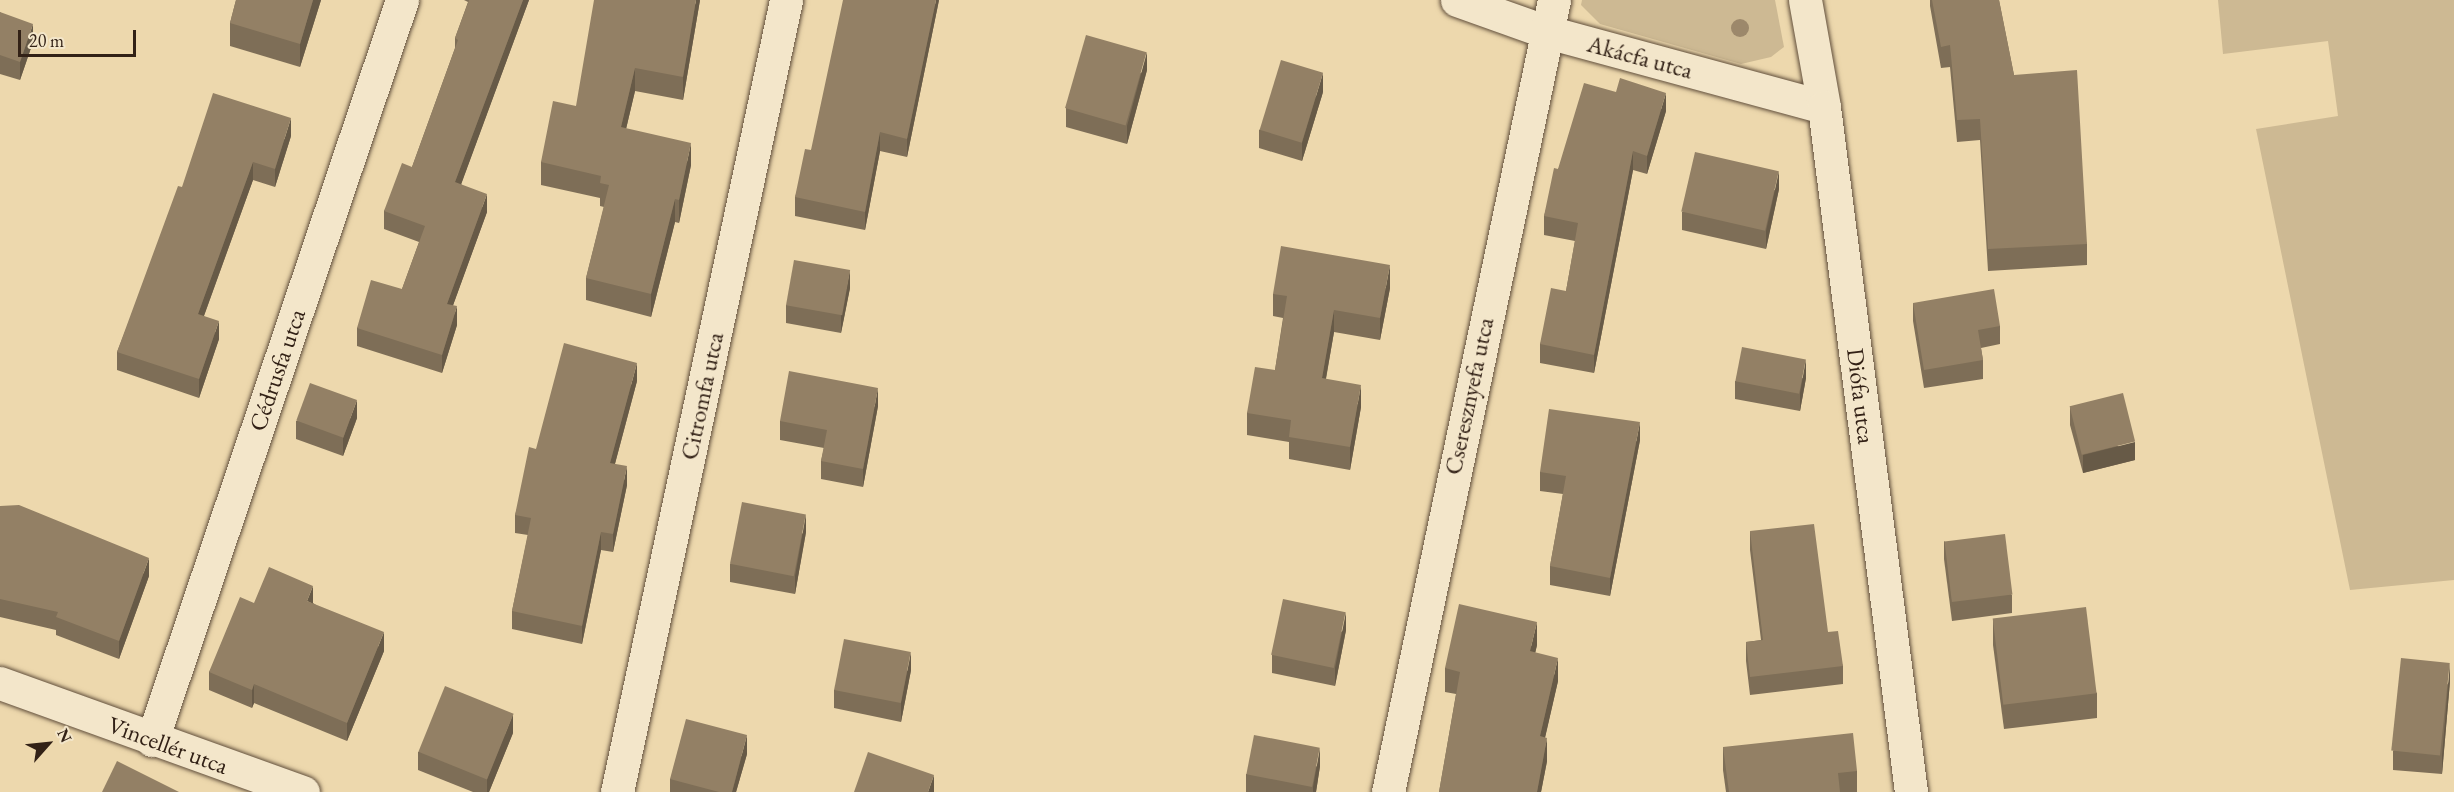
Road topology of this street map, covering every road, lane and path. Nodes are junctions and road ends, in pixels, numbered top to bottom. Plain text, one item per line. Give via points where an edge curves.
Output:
1 (402, 0) edge
2 (786, 0) edge
3 (1457, 0) edge
4 (1554, 0) edge
5 (1805, 0) edge
6 (1544, 31) junction
7 (1824, 107) junction
8 (0, 683) edge
9 (152, 740) junction
10 (303, 792) edge
11 (617, 792) edge
12 (1388, 792) edge
13 (1911, 792) edge

1 - 9 street, Cédrusfa utca
2 - 11 street, Citromfa utca
3 - 6 street, Akácfa utca
4 - 6 street, Cseresznyefa utca
5 - 7 street, Diófa utca
6 - 7 street, Akácfa utca
6 - 12 street, Cseresznyefa utca
7 - 13 street, Diófa utca
8 - 9 street, Vincellér utca
9 - 10 street, Vincellér utca

